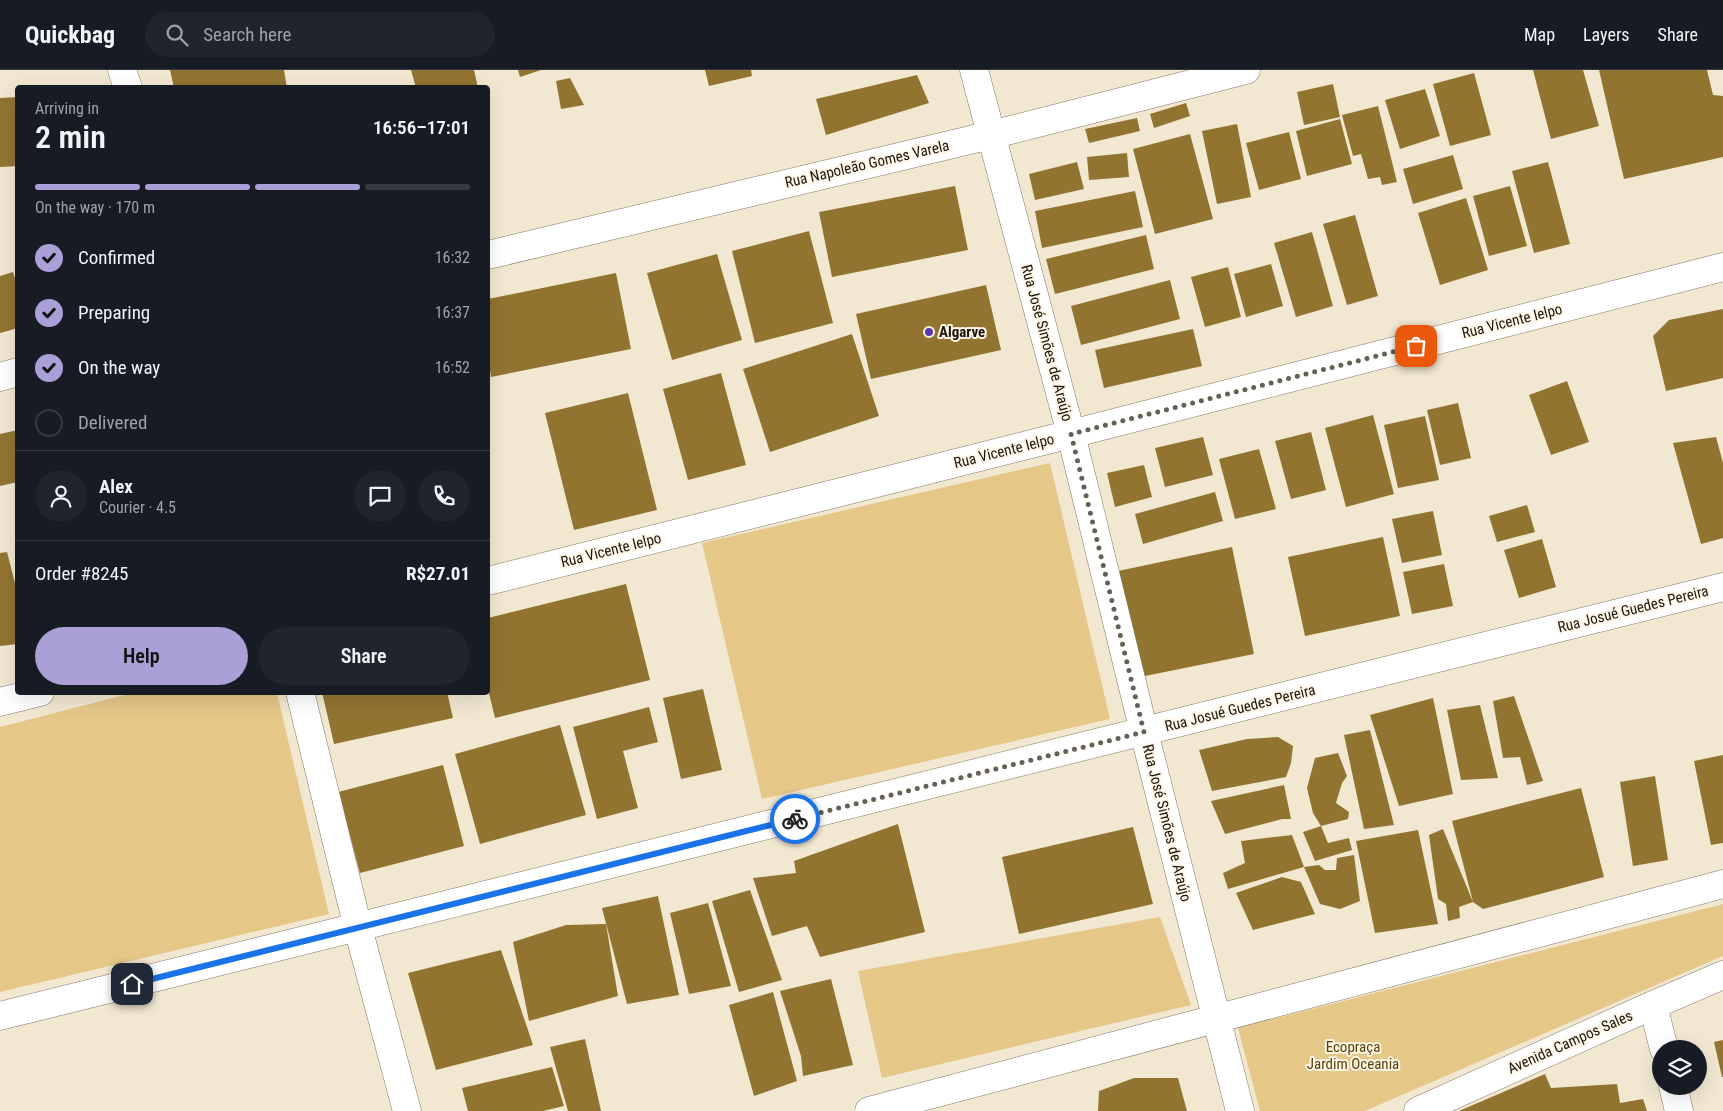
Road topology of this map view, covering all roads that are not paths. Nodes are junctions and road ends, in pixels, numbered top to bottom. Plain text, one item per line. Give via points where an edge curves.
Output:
1 (122, 70) edge
2 (974, 70) edge
3 (1246, 70) edge
4 (127, 85) edge
5 (990, 135) junction
6 (490, 255) edge
7 (1723, 267) edge
8 (15, 373) edge
9 (0, 377) edge
10 (1071, 434) junction
11 (490, 580) edge
12 (1723, 587) edge
13 (28, 695) edge
14 (301, 695) edge
15 (0, 702) edge
16 (1144, 732) junction
17 (1723, 884) edge
18 (358, 928) junction
19 (1723, 975) edge
20 (1653, 1005) junction
21 (0, 1016) edge
22 (1216, 1018) junction
23 (1662, 1040) edge
24 (1675, 1095) edge
25 (407, 1111) edge
26 (869, 1111) edge
27 (1240, 1111) edge
28 (1418, 1111) edge
29 (1679, 1111) edge

1 - 4 street
2 - 5 street, Rua José Simões de Araújo
3 - 5 street, Rua Napoleão Gomes Varela
5 - 6 street, Rua Napoleão Gomes Varela
5 - 10 street, Rua José Simões de Araújo
7 - 10 street, Rua Vicente Ielpo
8 - 9 street
10 - 11 street, Rua Vicente Ielpo
10 - 16 street, Rua José Simões de Araújo
12 - 16 street, Rua Josué Guedes Pereira
13 - 15 street
14 - 18 street
16 - 18 street, Rua Josué Guedes Pereira
16 - 22 street, Rua José Simões de Araújo
17 - 22 street
18 - 21 street, Rua Josué Guedes Pereira
18 - 25 street
19 - 20 street, Avenida Campos Sales
20 - 23 street
20 - 28 street, Avenida Campos Sales
22 - 26 street
22 - 27 street, Rua José Simões de Araújo
24 - 29 street

